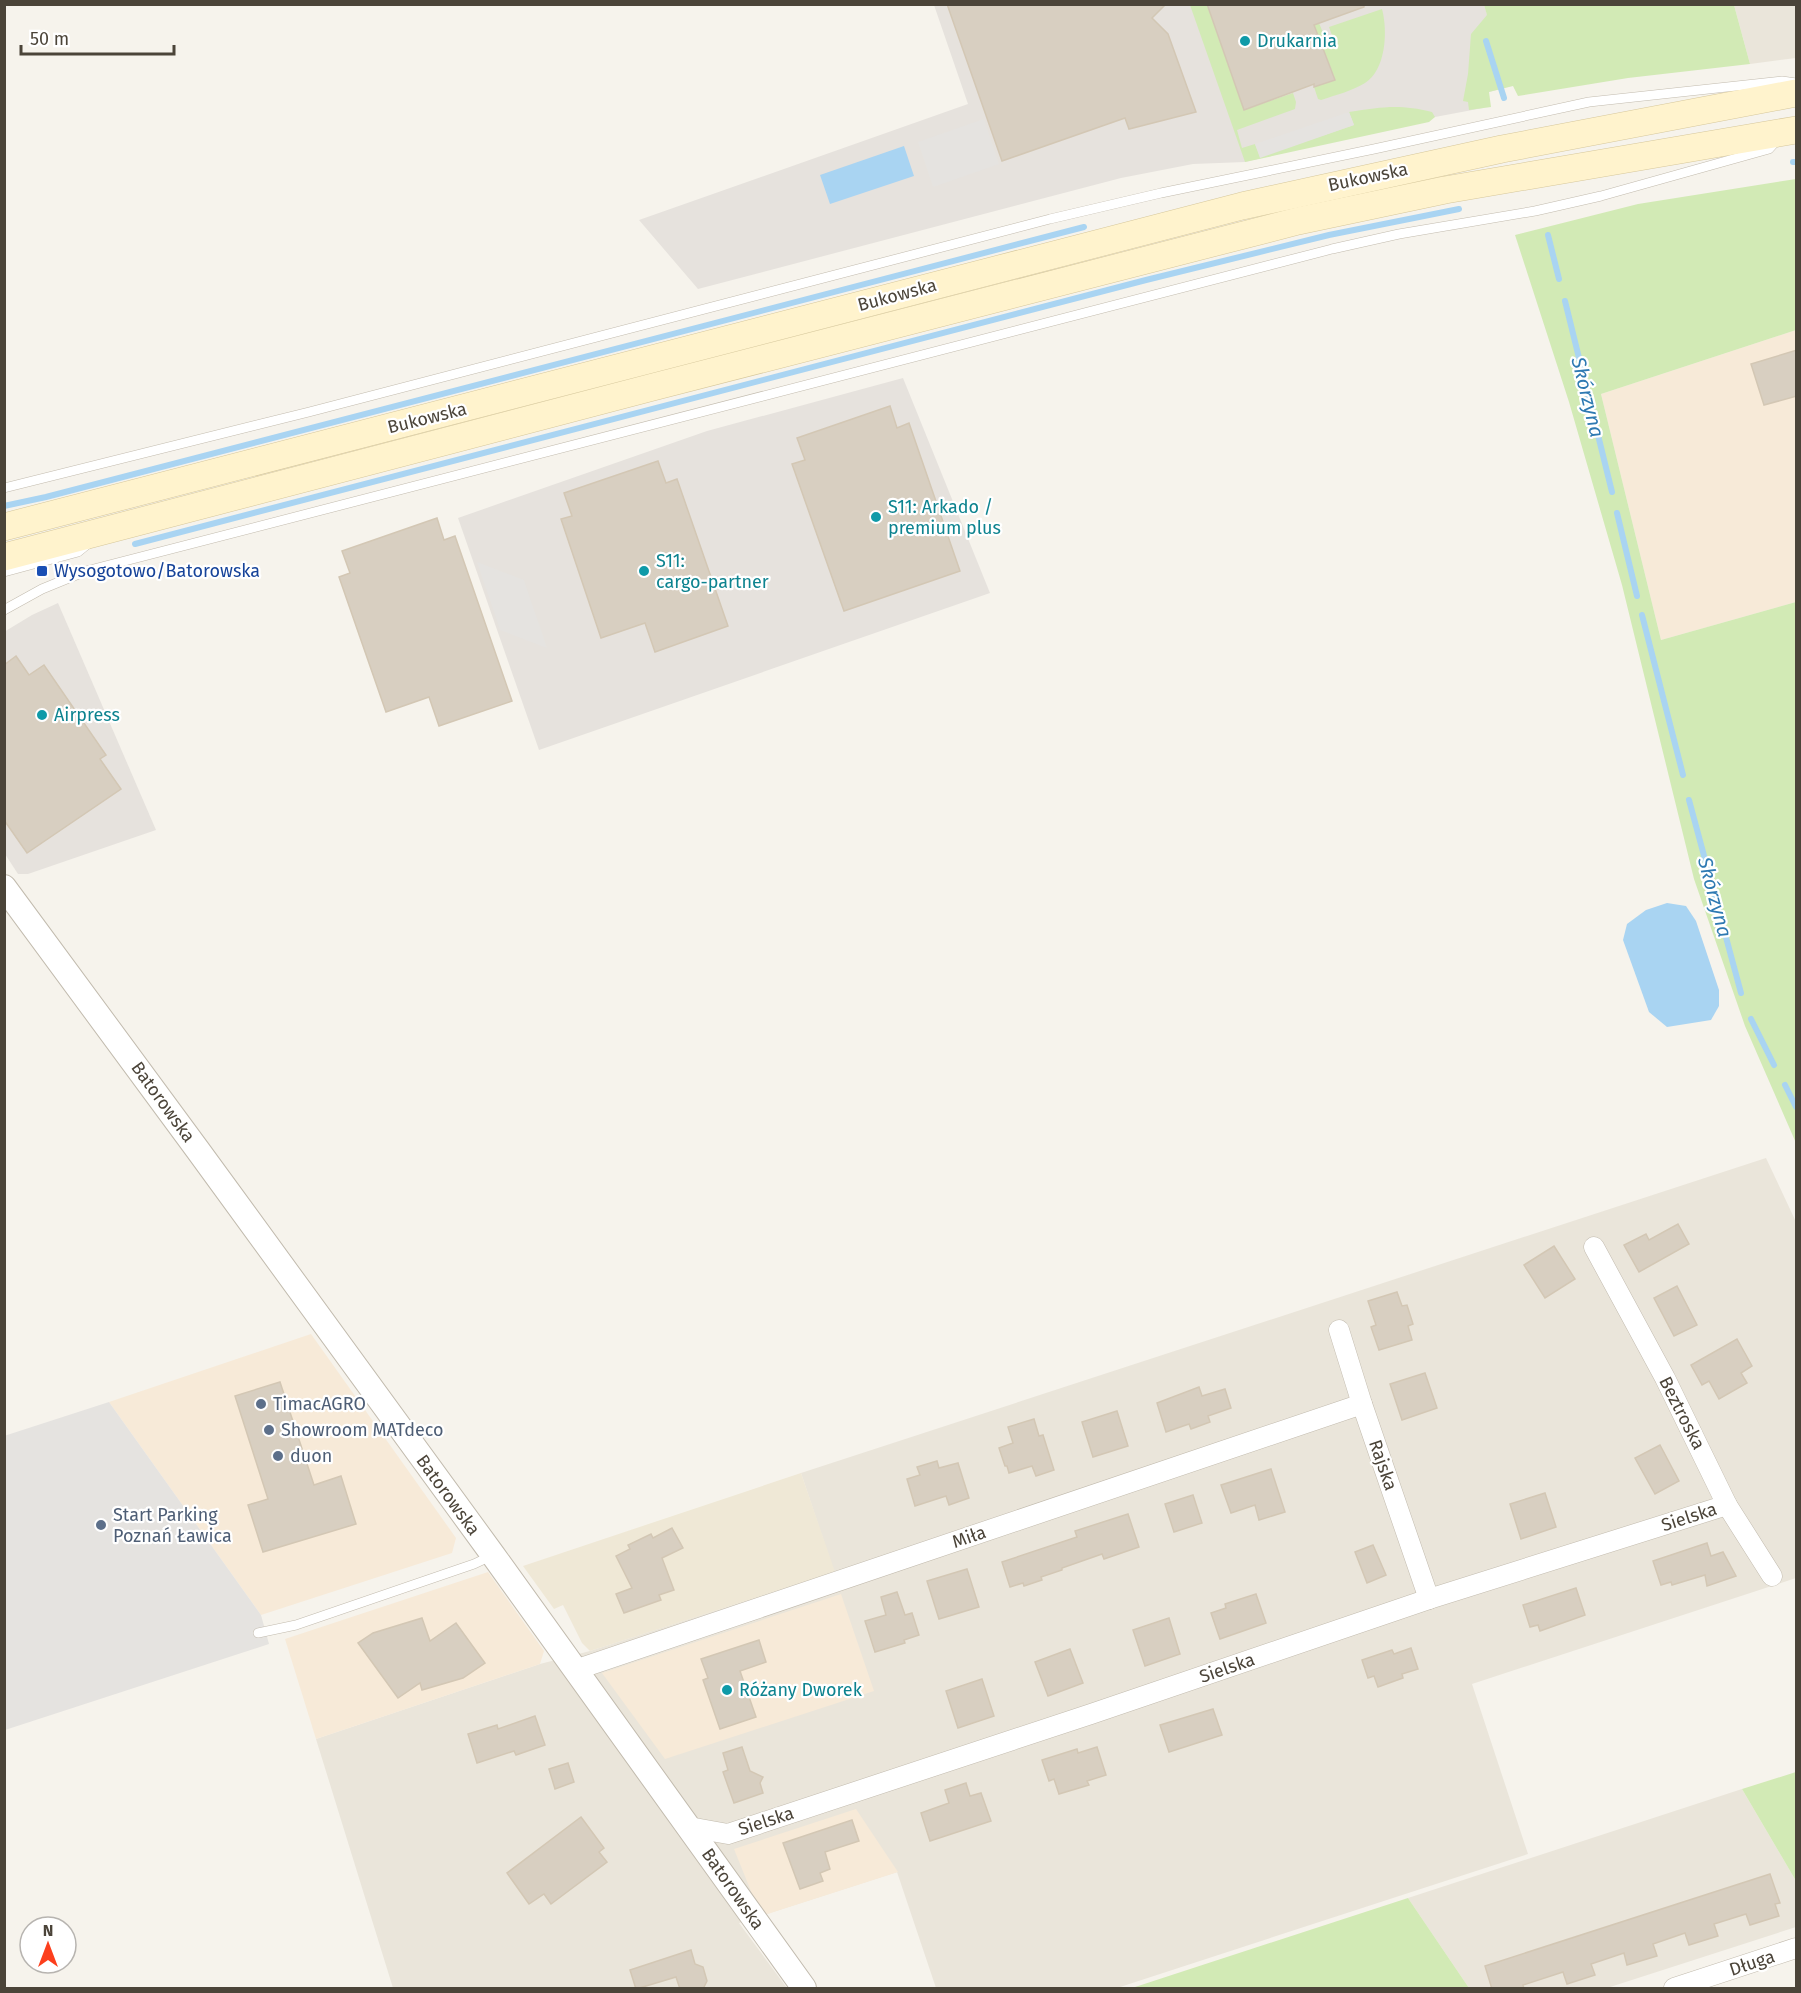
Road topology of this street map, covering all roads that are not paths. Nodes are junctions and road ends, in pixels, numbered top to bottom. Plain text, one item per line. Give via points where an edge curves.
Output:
1 (1797, 82) edge
2 (1797, 93) edge
3 (1791, 131) edge
4 (4, 488) edge
5 (4, 527) edge
6 (109, 528) junction
7 (4, 557) edge
8 (4, 572) edge
9 (4, 610) edge
10 (10, 900) edge
11 (1594, 1247) dead end
12 (1339, 1330) dead end
13 (1362, 1404) junction
14 (1727, 1504) junction
15 (493, 1555) junction
16 (1772, 1576) dead end
17 (1429, 1599) junction
18 (258, 1634) dead end
19 (575, 1670) junction
20 (689, 1827) junction
21 (728, 1834) junction
22 (716, 1865) junction
23 (1797, 1948) edge
24 (804, 1989) edge
25 (1674, 1989) edge

1 - 4 lane via 1589,102 1161,193
2 - 5 main road, Bukowska via 1502,149 1242,206
3 - 6 main road, Bukowska via 1445,190 1298,221
3 - 9 lane via 1769,149 1600,196 1332,249 86,571
6 - 7 main road, Bukowska
6 - 8 lane via 78,552
10 - 15 street, Batorowska via 190,1139
11 - 14 street, Beztroska
12 - 13 street, Rajska
13 - 17 street, Rajska
13 - 19 street, Miła
14 - 16 street, Beztroska
14 - 17 street, Sielska
15 - 18 lane via 296,1625
15 - 19 street, Batorowska
17 - 21 street, Sielska
19 - 20 street, Batorowska
20 - 21 street, Sielska
20 - 22 street, Batorowska
21 - 22 street, Sielska
22 - 24 street, Batorowska
23 - 25 street, Długa

